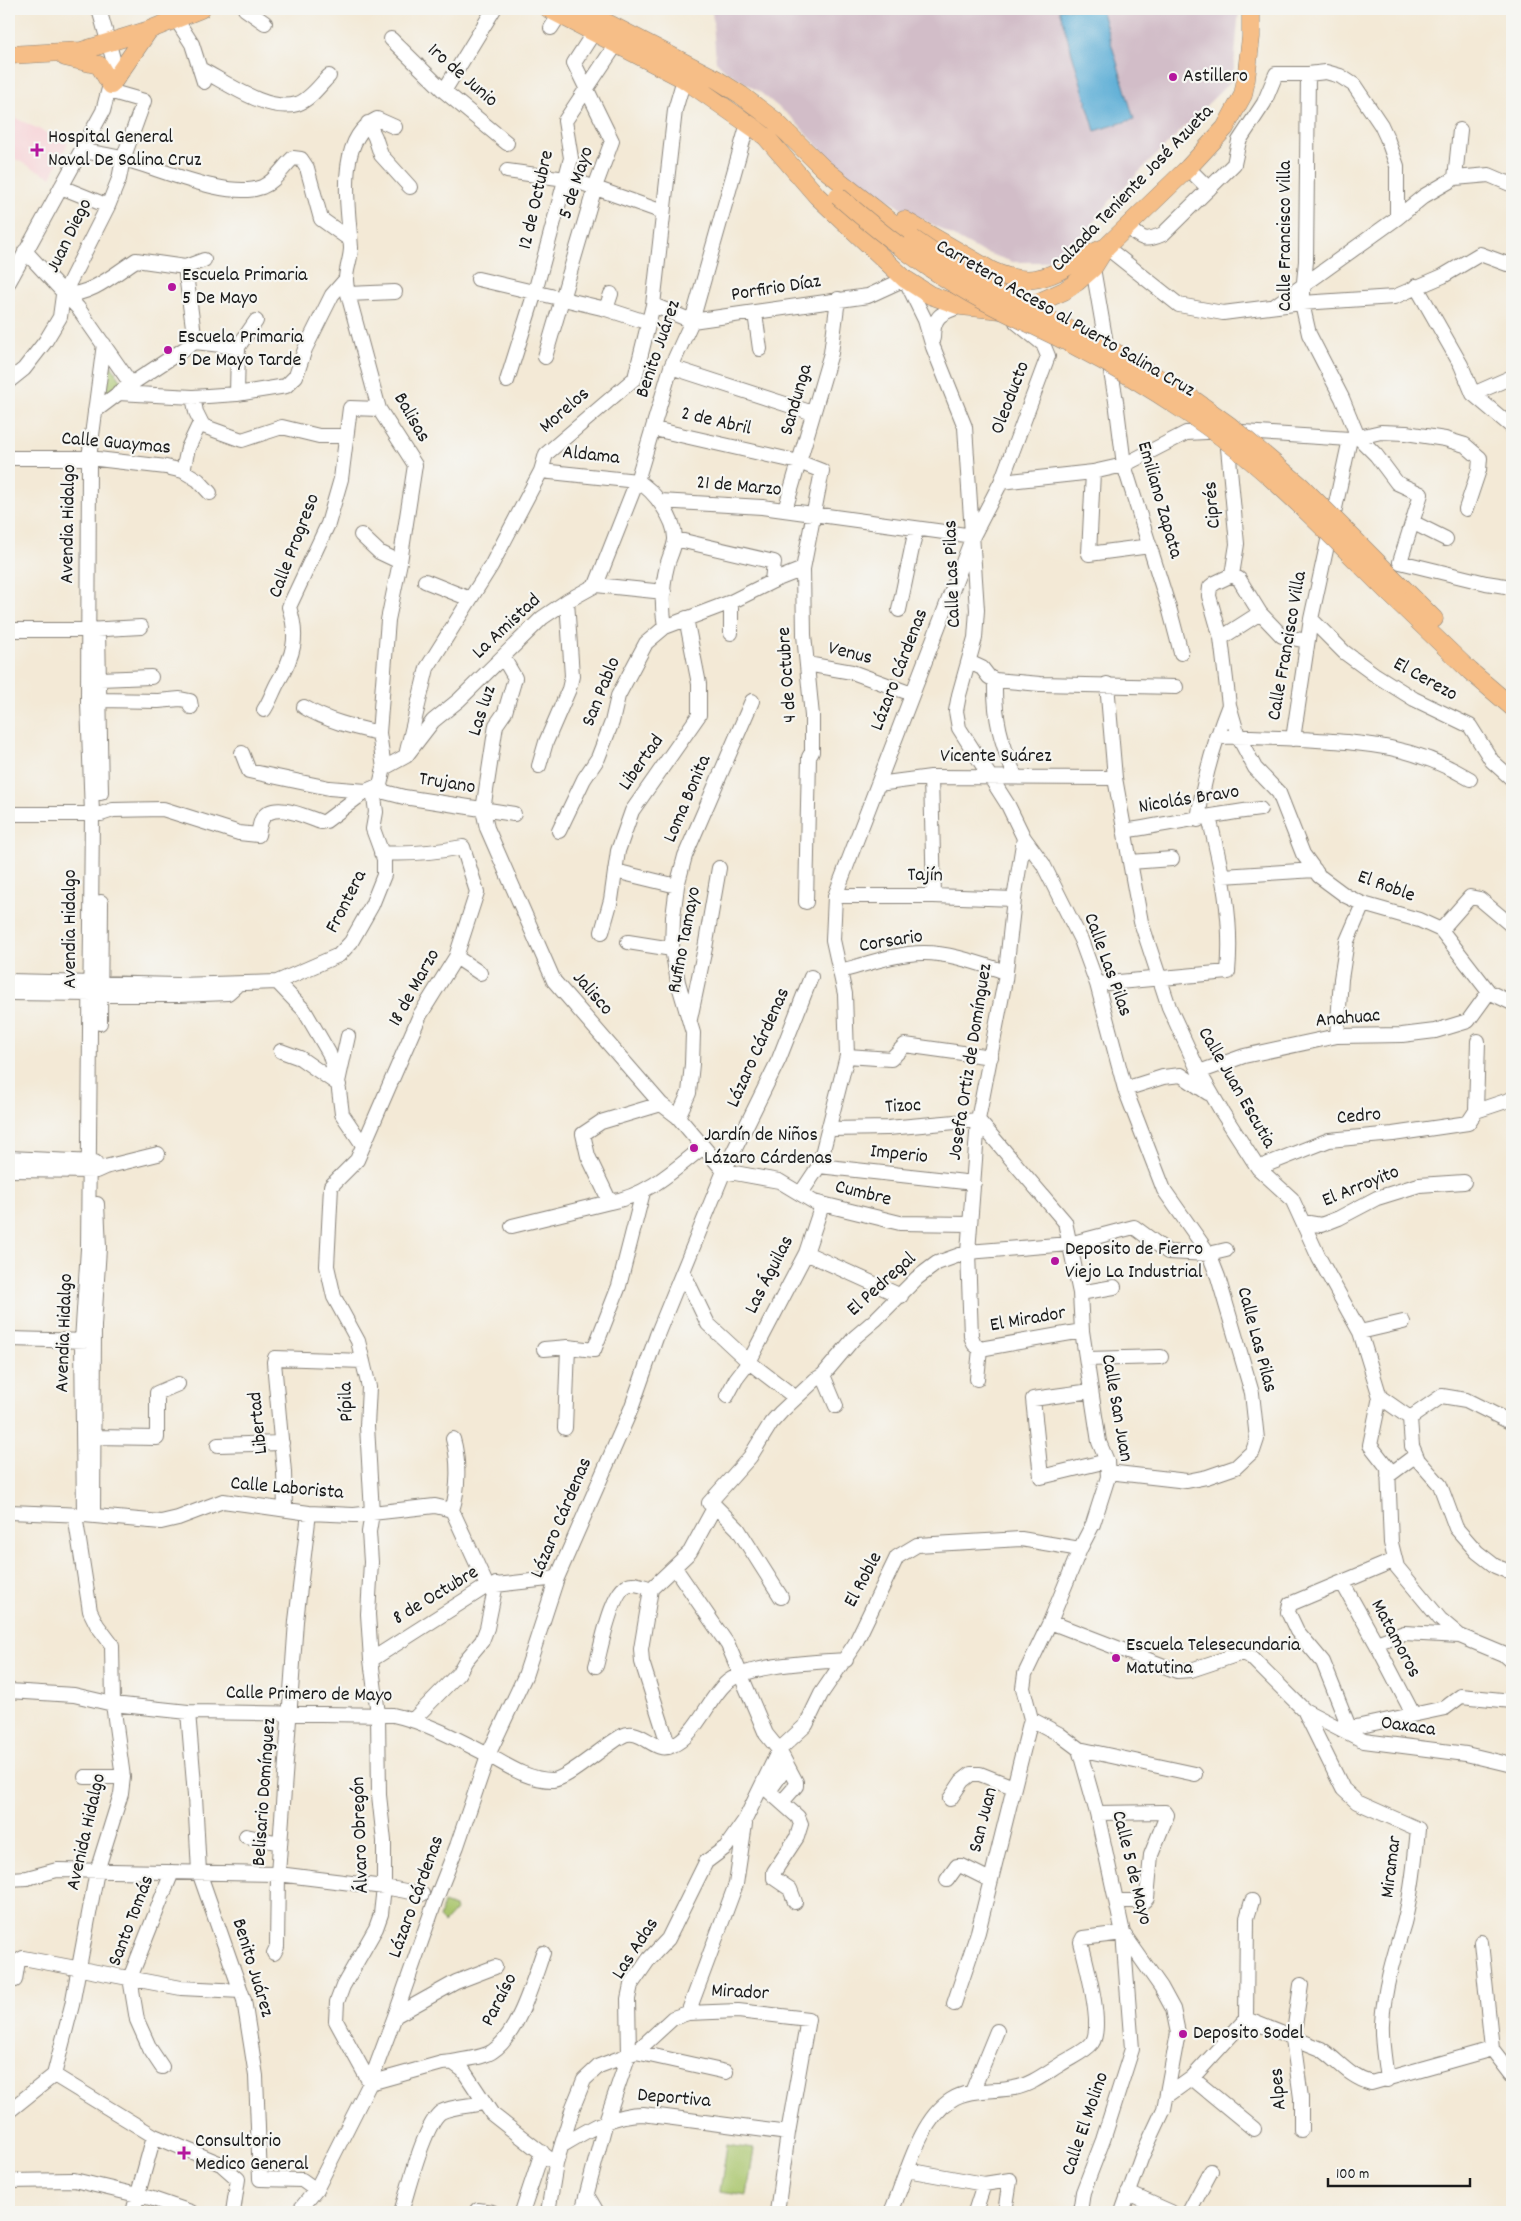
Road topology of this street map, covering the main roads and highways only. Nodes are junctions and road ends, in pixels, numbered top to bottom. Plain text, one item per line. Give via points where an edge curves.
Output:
1 (201, 9) edge
2 (580, 9) edge
3 (1251, 9) edge
4 (553, 17) edge
5 (149, 30) junction
6 (50, 54) junction
7 (9, 55) edge
8 (711, 86) junction
9 (766, 137) junction
10 (823, 168) junction
11 (1106, 247) junction
12 (1395, 590) junction
13 (1512, 697) edge
14 (1512, 707) edge

1 - 5 main road
2 - 8 main road, Calzada Teniente José Azueta
3 - 11 main road, Calzada Teniente José Azueta via 1251,37 1243,95 1225,128
4 - 8 main road, Calzada Teniente José Azueta via 594,32 684,80
5 - 6 main road via 82,51
5 - 6 main road via 110,88 99,66
6 - 7 main road
8 - 9 main road, Calzada Teniente José Azueta
8 - 10 main road, Calzada Teniente José Azueta via 774,120
9 - 11 main road, Calzada Teniente José Azueta, bridge via 818,196 905,279 930,294 961,306 1005,309 1030,306 1077,282 1093,268
9 - 12 main road, Carretera Acceso al Puerto Salina Cruz, bridge via 923,264 968,292 1080,349 1188,413 1290,495
10 - 11 main road via 913,226 1005,276 1022,280 1041,279
10 - 12 main road, Carretera Acceso al Puerto Salina Cruz, bridge via 913,239 963,273 1124,357 1194,400 1301,486
12 - 13 main road, Carretera Acceso al Puerto Salina Cruz
12 - 14 main road, Carretera Acceso al Puerto Salina Cruz via 1470,671

